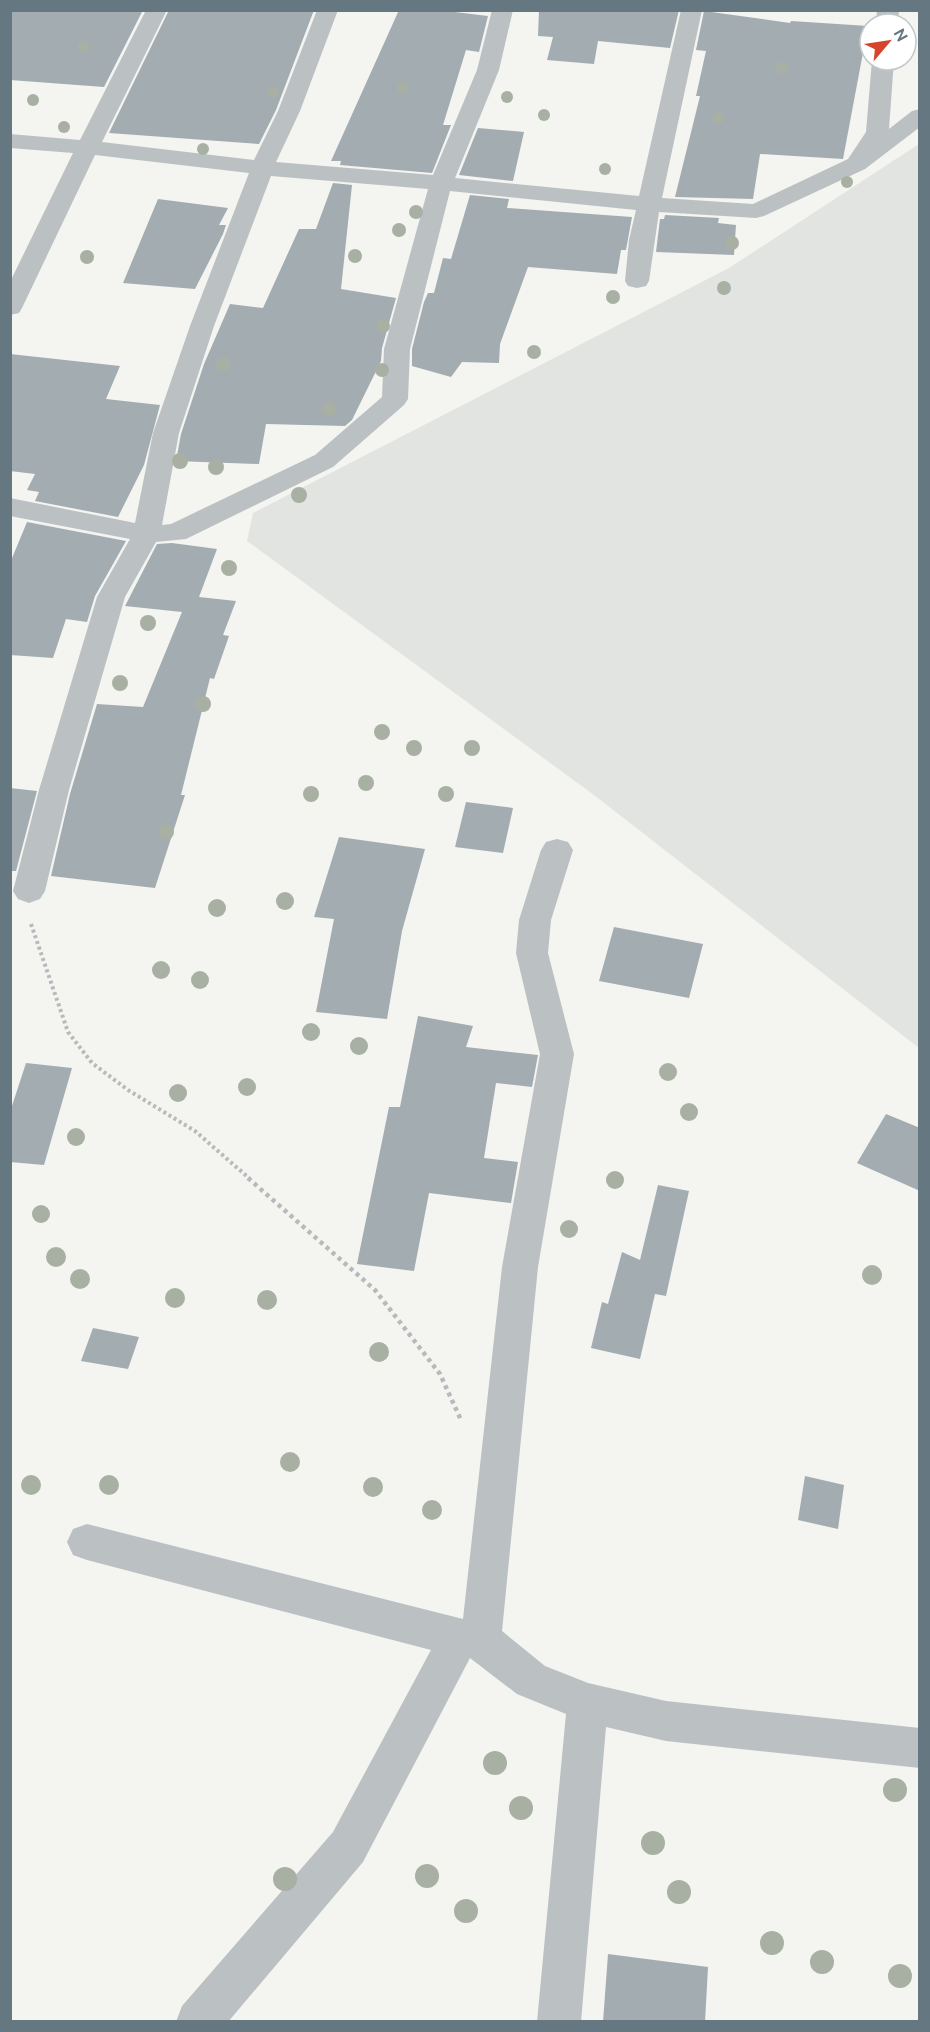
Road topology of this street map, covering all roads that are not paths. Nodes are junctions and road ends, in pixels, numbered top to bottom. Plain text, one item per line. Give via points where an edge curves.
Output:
1 (157, 10) edge
2 (328, 10) edge
3 (503, 10) edge
4 (692, 10) edge
5 (882, 72) edge
6 (920, 116) edge
7 (10, 141) edge
8 (87, 149) junction
9 (857, 164) junction
10 (262, 168) junction
11 (441, 183) junction
12 (649, 204) junction
13 (637, 281) dead end
14 (10, 308) edge
15 (10, 507) edge
16 (147, 534) junction
17 (556, 850) dead end
18 (29, 891) road end
19 (87, 1542) dead end
20 (470, 1639) junction
21 (588, 1702) junction
22 (920, 1748) edge
23 (198, 2022) edge
24 (559, 2022) edge

1 - 8 street
2 - 10 street
3 - 11 street via 488,70
4 - 12 street
5 - 9 street via 877,132
6 - 9 street
7 - 8 street
8 - 10 street
8 - 14 street
9 - 12 street via 756,211
10 - 11 street
10 - 16 street via 166,433
11 - 12 street
11 - 16 street via 397,349 395,399 324,460 176,533
12 - 13 street
15 - 16 street
16 - 18 street via 111,597 54,790
17 - 20 street via 535,920 532,953 557,1054 520,1267
19 - 20 street
20 - 21 street via 531,1680
20 - 23 street via 348,1847
21 - 22 street via 666,1721
21 - 24 street

